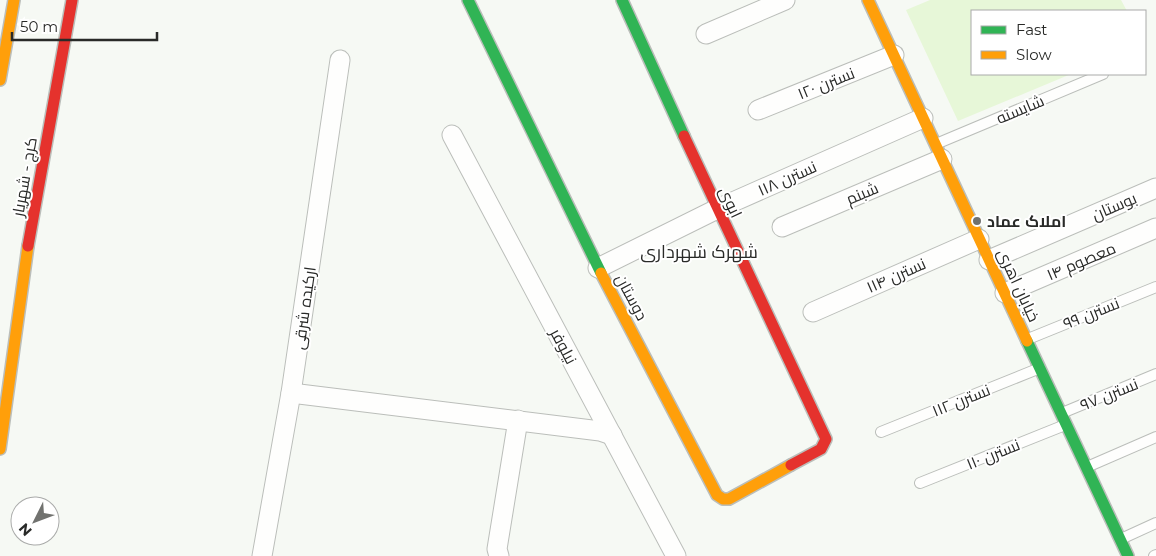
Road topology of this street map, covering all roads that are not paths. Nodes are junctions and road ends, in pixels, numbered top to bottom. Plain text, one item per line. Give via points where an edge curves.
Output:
1 (14, 0) edge
2 (72, 0) edge
3 (468, 0) edge
4 (622, 0) edge
5 (785, 0) edge
6 (868, 0) edge
7 (706, 34) dead end
8 (894, 55) junction
9 (340, 60) dead end
10 (1102, 75) edge
11 (0, 80) edge
12 (758, 110) dead end
13 (923, 118) junction
14 (452, 135) dead end
15 (939, 152) junction
16 (1156, 188) edge
17 (717, 210) junction
18 (782, 226) dead end
19 (1156, 228) edge
20 (979, 239) junction
21 (990, 260) junction
22 (598, 268) junction
23 (1156, 287) edge
24 (1005, 293) junction
25 (813, 312) dead end
26 (1027, 340) junction
27 (1040, 368) junction
28 (1156, 374) edge
29 (291, 393) junction
30 (1061, 413) junction
31 (518, 420) junction
32 (1066, 424) junction
33 (1, 427) edge
34 (881, 432) dead end
35 (612, 435) junction
36 (1156, 437) edge
37 (825, 443) joint
38 (0, 449) edge
39 (1086, 468) junction
40 (920, 483) dead end
41 (1156, 522) edge
42 (1120, 539) junction
43 (262, 556) edge
44 (499, 556) edge
45 (676, 556) edge
46 (1128, 556) edge

1 - 11 street
2 - 33 street, کرج - شهریار via 24,270
3 - 22 street, دوستان
4 - 17 street, ابوی
5 - 7 street
6 - 8 street, خیابان اهری
8 - 12 street, نسترن ۱۲۰
8 - 13 street, خیابان اهری
9 - 29 street, ارکیده شرقی
10 - 15 lane, شایسته
13 - 15 street, خیابان اهری
13 - 17 street, نسترن ۱۱۸
14 - 35 street, نیلوفر
15 - 18 street, شبنم
15 - 20 street, خیابان اهری
16 - 21 street, بوستان
17 - 22 street, نسترن ۱۱۸
17 - 37 street, ابوی via 826,439
19 - 24 street, ۱۴ معصوم
20 - 21 street, خیابان اهری
20 - 25 street, نسترن ۱۱۴
21 - 24 street, خیابان اهری
22 - 37 street, دوستان via 717,495 722,499 729,499 822,449
23 - 26 lane, نسترن ۹۹
24 - 26 street, خیابان اهری
26 - 27 street, خیابان اهری
27 - 30 street, خیابان اهری
27 - 34 lane, نسترن ۱۱۲
28 - 30 lane, نسترن ۹۷
29 - 31 street
29 - 43 street, ارکیده شرقی
30 - 32 street, خیابان اهری
31 - 35 street
31 - 44 street via 497,549
32 - 39 street, خیابان اهری
32 - 40 lane, نسترن ۱۱۰
33 - 38 street, کرج - شهریار
35 - 45 street, نیلوفر
36 - 39 lane
39 - 42 street, خیابان اهری
41 - 42 lane
42 - 46 street, خیابان اهری

